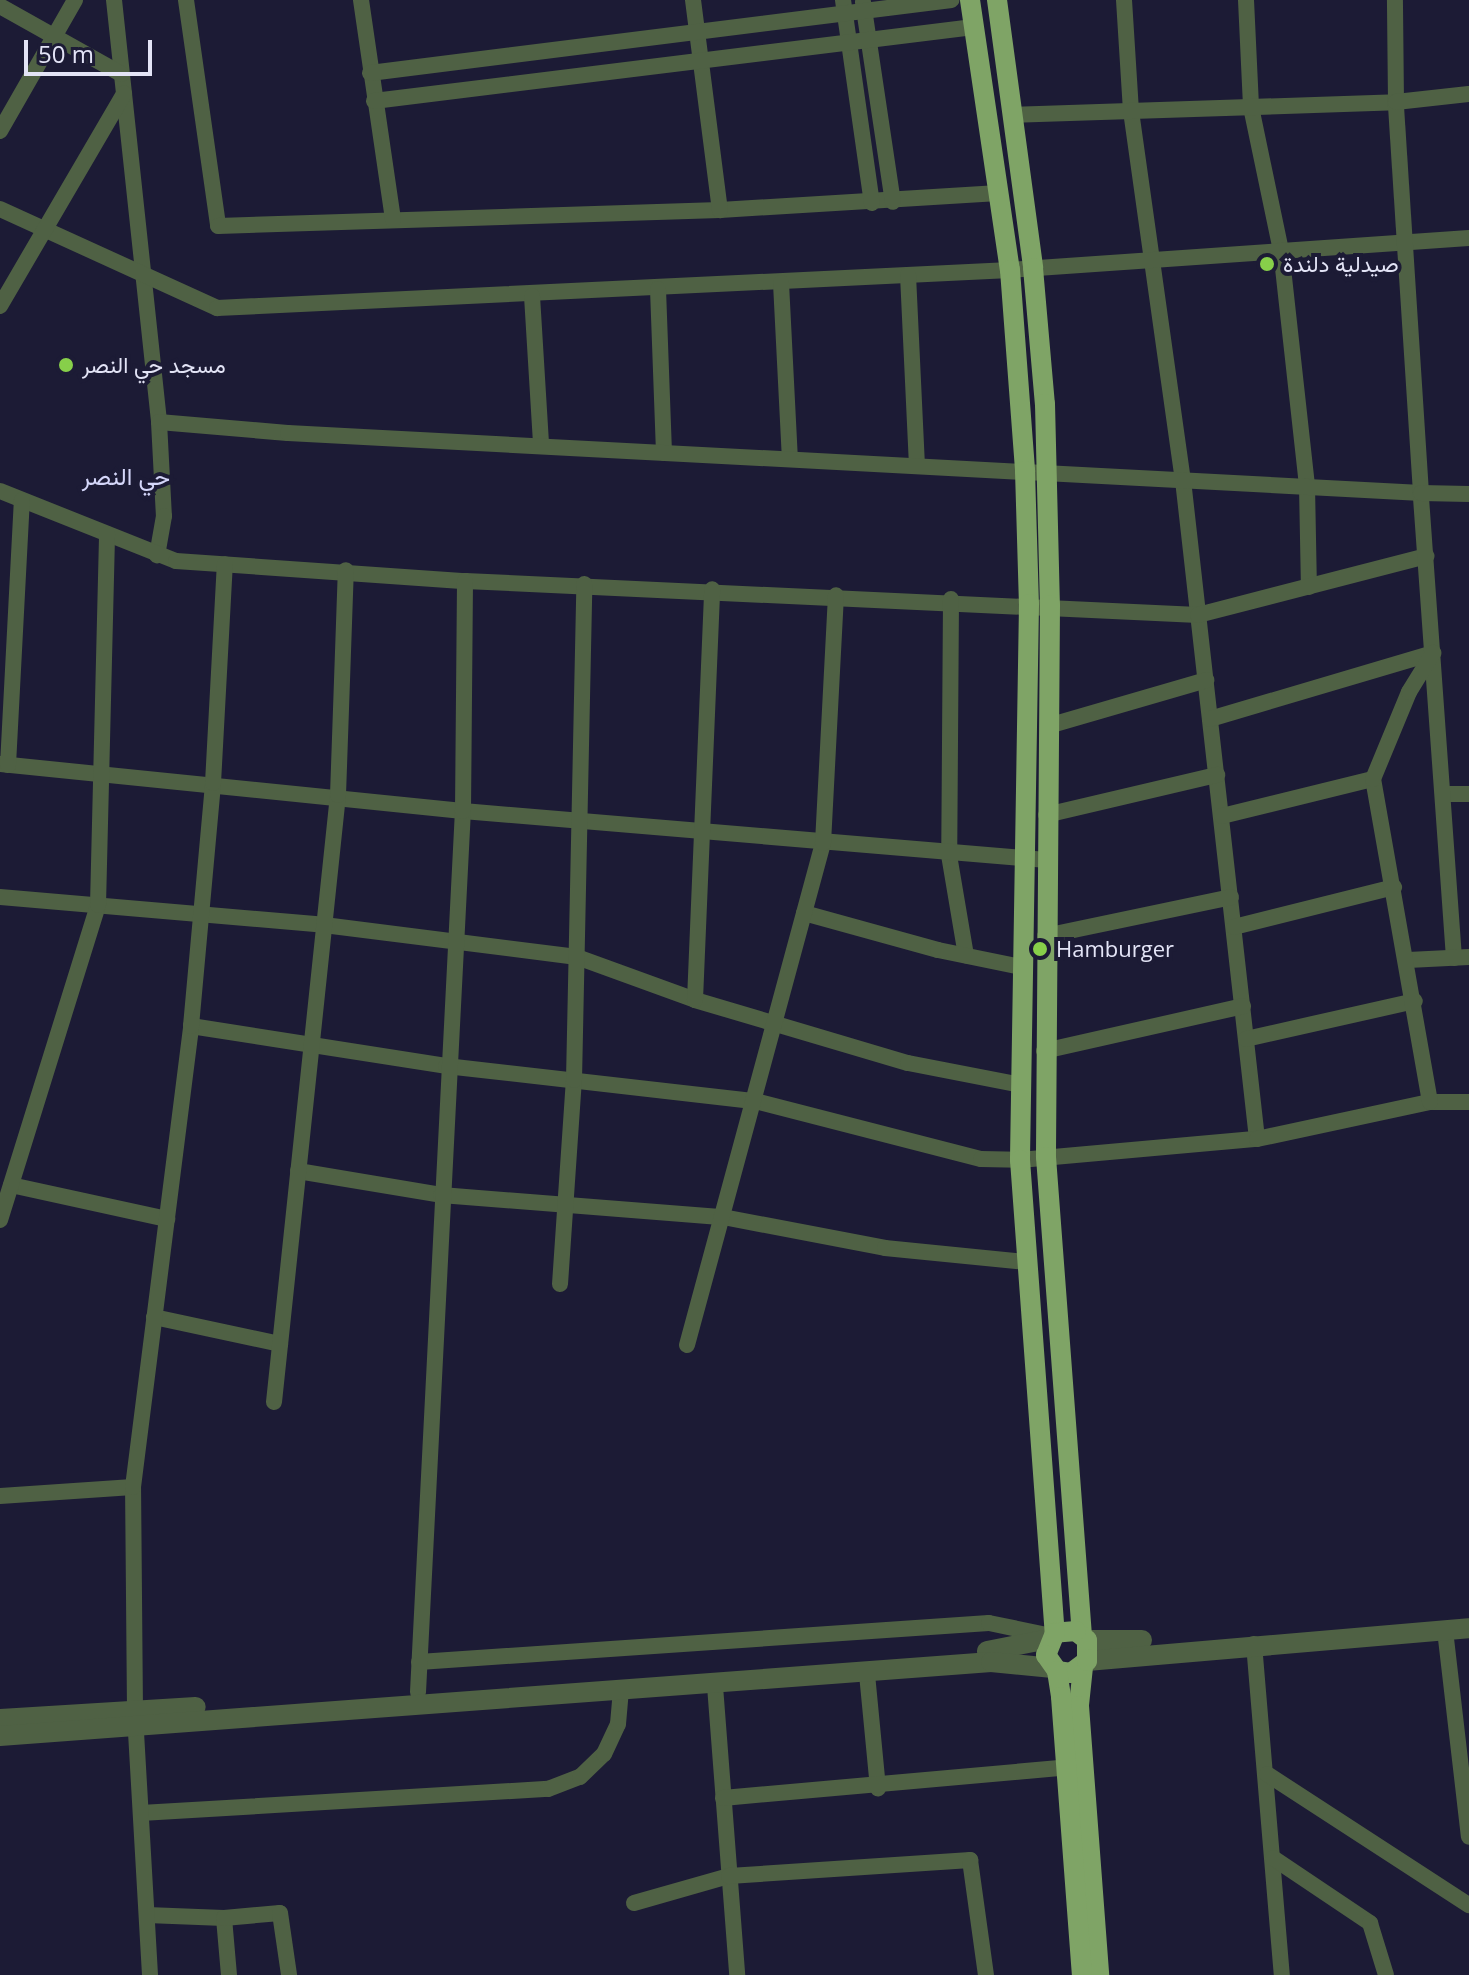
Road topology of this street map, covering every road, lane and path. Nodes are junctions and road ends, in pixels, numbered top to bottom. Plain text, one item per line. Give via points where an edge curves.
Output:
1 (75, 0) edge
2 (114, 0) edge
3 (186, 0) edge
4 (361, 0) edge
5 (693, 0) edge
6 (951, 0) edge
7 (970, 0) edge
8 (997, 0) edge
9 (1124, 0) edge
10 (1246, 0) edge
11 (1395, 0) edge
12 (0, 6) edge
13 (864, 6) edge
14 (844, 7) edge
15 (973, 27) junction
16 (697, 31) junction
17 (53, 36) junction
18 (870, 38) junction
19 (849, 40) junction
20 (701, 60) junction
21 (370, 73) junction
22 (121, 74) junction
23 (124, 94) junction
24 (1469, 94) edge
25 (374, 101) junction
26 (1396, 102) junction
27 (1251, 107) junction
28 (1131, 111) junction
29 (1012, 115) junction
30 (0, 131) edge
31 (998, 193) junction
32 (893, 202) junction
33 (872, 203) junction
34 (0, 209) edge
35 (720, 210) junction
36 (393, 220) junction
37 (44, 231) junction
38 (1469, 238) edge
39 (1408, 243) junction
40 (1281, 250) junction
41 (1152, 257) junction
42 (1033, 268) junction
43 (1010, 270) junction
44 (142, 274) junction
45 (908, 275) junction
46 (781, 283) junction
47 (658, 289) junction
48 (532, 296) junction
49 (0, 306) edge
50 (159, 422) junction
51 (541, 445) junction
52 (664, 453) junction
53 (790, 459) junction
54 (917, 464) junction
55 (1025, 471) junction
56 (1048, 471) junction
57 (1183, 480) junction
58 (1307, 486) junction
59 (0, 491) edge
60 (1421, 493) junction
61 (1469, 494) edge
62 (22, 500) junction
63 (107, 534) junction
64 (157, 555) junction
65 (1426, 556) junction
66 (225, 564) junction
67 (346, 570) junction
68 (465, 581) junction
69 (584, 584) junction
70 (1309, 587) junction
71 (712, 589) junction
72 (836, 595) junction
73 (951, 599) junction
74 (1029, 604) junction
75 (1050, 605) junction
76 (1198, 615) junction
77 (1433, 653) junction
78 (1206, 680) junction
79 (1210, 719) junction
80 (1048, 726) junction
81 (4, 764) edge
82 (103, 773) junction
83 (1217, 775) junction
84 (1373, 779) junction
85 (213, 783) junction
86 (1443, 794) junction
87 (1469, 794) edge
88 (338, 795) junction
89 (463, 811) junction
90 (1046, 815) junction
91 (1222, 816) junction
92 (580, 819) junction
93 (704, 831) junction
94 (823, 843) junction
95 (949, 855) junction
96 (1022, 860) junction
97 (1047, 860) junction
98 (1394, 887) junction
99 (0, 897) edge
100 (1231, 897) junction
101 (98, 905) junction
102 (201, 913) junction
103 (804, 913) junction
104 (324, 925) junction
105 (1234, 927) junction
106 (1045, 936) junction
107 (454, 940) junction
108 (966, 956) junction
109 (577, 957) junction
110 (1462, 957) edge
111 (1408, 960) junction
112 (1021, 967) junction
113 (695, 1000) junction
114 (1415, 1001) junction
115 (1243, 1006) junction
116 (775, 1022) junction
117 (191, 1026) junction
118 (1246, 1039) junction
119 (311, 1043) junction
120 (1044, 1051) junction
121 (446, 1066) junction
122 (574, 1080) junction
123 (1021, 1085) junction
124 (755, 1101) junction
125 (1430, 1102) junction
126 (1469, 1102) edge
127 (1257, 1139) junction
128 (1046, 1157) junction
129 (1020, 1160) junction
130 (298, 1171) junction
131 (11, 1185) junction
132 (441, 1195) junction
133 (566, 1201) junction
134 (723, 1217) junction
135 (167, 1219) junction
136 (0, 1220) edge
137 (1026, 1262) junction
138 (560, 1284) dead end
139 (154, 1317) junction
140 (280, 1344) junction
141 (687, 1345) dead end
142 (274, 1402) dead end
143 (133, 1487) junction
144 (1069, 1495) junction
145 (0, 1496) edge
146 (1047, 1497) junction
147 (1469, 1615) edge
148 (1469, 1628) edge
149 (1445, 1630) junction
150 (1052, 1636) junction
151 (1254, 1644) junction
152 (1085, 1651) junction
153 (419, 1662) junction
154 (1055, 1670) junction
155 (867, 1674) junction
156 (715, 1686) junction
157 (621, 1690) junction
158 (418, 1692) junction
159 (136, 1718) junction
160 (0, 1719) edge
161 (0, 1736) edge
162 (1068, 1767) junction
163 (1267, 1774) junction
164 (878, 1788) junction
165 (723, 1798) junction
166 (141, 1813) junction
167 (1469, 1837) edge
168 (1273, 1858) junction
169 (729, 1876) junction
170 (634, 1903) dead end
171 (1469, 1905) edge
172 (147, 1915) junction
173 (224, 1918) junction
174 (150, 1975) edge
175 (229, 1975) edge
176 (289, 1975) edge
177 (737, 1975) edge
178 (986, 1975) edge
179 (1082, 1975) edge
180 (1099, 1975) edge
181 (1282, 1975) edge
182 (1386, 1975) edge

1 - 17 street
2 - 22 street
3 - 36 street via 218,226
4 - 21 street
5 - 16 street
6 - 13 street
7 - 15 main road
8 - 29 main road
9 - 28 street
10 - 27 street
11 - 26 street
12 - 17 street
13 - 14 street
13 - 18 street
14 - 16 street
14 - 19 street
15 - 18 street
15 - 31 main road
16 - 20 street
16 - 21 street
17 - 22 street
17 - 30 street
18 - 19 street
18 - 32 street
19 - 20 street
19 - 33 street
20 - 25 street
20 - 35 street
21 - 25 street
22 - 23 street
23 - 37 street
23 - 44 street
24 - 26 street
25 - 36 street
26 - 27 street
26 - 39 street
27 - 28 street
27 - 40 street
28 - 29 street
28 - 41 street
29 - 42 main road
31 - 32 street
31 - 43 main road
32 - 33 street
33 - 35 street
34 - 37 street
35 - 36 street
37 - 44 street
37 - 49 street
38 - 39 street
39 - 40 street
39 - 60 street
40 - 41 street
40 - 58 street
41 - 42 street
41 - 57 street
42 - 43 street
42 - 56 main road
43 - 45 street
43 - 55 main road
44 - 48 street via 217,308
44 - 50 street
45 - 46 street
45 - 54 street
46 - 47 street
46 - 53 street
47 - 48 street
47 - 52 street
48 - 51 street
50 - 51 street
50 - 64 street via 164,516
51 - 52 street
52 - 53 street
53 - 54 street
54 - 55 street
55 - 56 street
55 - 74 main road
56 - 57 street
56 - 75 main road
57 - 58 street
57 - 76 street
58 - 60 street
58 - 70 street
59 - 62 street
60 - 61 street
60 - 65 street
62 - 63 street
62 - 81 street
63 - 64 street
63 - 82 street
64 - 66 street
65 - 70 street
65 - 77 street
66 - 67 street
66 - 85 street
67 - 68 street
67 - 88 street
68 - 69 street
68 - 89 street
69 - 71 street
69 - 92 street
70 - 76 street
71 - 72 street
71 - 93 street
72 - 73 street
72 - 94 street
73 - 74 street
73 - 95 street
74 - 75 street
74 - 96 main road
75 - 76 street
75 - 80 main road
76 - 78 street
77 - 79 street
77 - 84 street via 1409,692
77 - 86 street
78 - 79 street
78 - 80 street
79 - 83 street
80 - 90 main road
81 - 82 street
82 - 85 street
82 - 101 street
83 - 90 street
83 - 91 street
84 - 91 street
84 - 98 street
85 - 88 street
85 - 102 street
86 - 87 street
86 - 110 street
88 - 89 street
88 - 104 street
89 - 92 street
89 - 107 street
90 - 97 main road
91 - 100 street
92 - 93 street
92 - 109 street
93 - 94 street
93 - 113 street
94 - 95 street
94 - 103 street
95 - 96 street
95 - 108 street
96 - 97 street
96 - 112 main road
97 - 106 main road
98 - 105 street
98 - 111 street
99 - 101 street
100 - 105 street
100 - 106 street
101 - 102 street
101 - 131 street
102 - 104 street
102 - 117 street
103 - 108 street
103 - 116 street
104 - 107 street
104 - 119 street
105 - 115 street
106 - 120 main road
107 - 109 street
107 - 121 street
108 - 112 street
109 - 113 street
109 - 122 street
110 - 111 street
111 - 114 street
112 - 123 main road
113 - 116 street
114 - 118 street
114 - 125 street
115 - 118 street
115 - 120 street
116 - 123 street via 908,1063
116 - 124 street
117 - 119 street
117 - 135 street
118 - 127 street
119 - 121 street
119 - 130 street
120 - 128 main road
121 - 122 street
121 - 132 street
122 - 124 street
122 - 133 street
123 - 129 main road
124 - 129 street via 981,1159
124 - 134 street
125 - 126 street
125 - 127 street
127 - 128 street
128 - 129 street
128 - 144 main road
129 - 137 main road
130 - 132 street
130 - 140 street
131 - 135 street
131 - 136 street
132 - 133 street
132 - 153 street
133 - 134 street
133 - 138 street
134 - 137 street via 885,1248
134 - 141 street
135 - 139 street
137 - 146 main road
139 - 140 street
139 - 143 street
140 - 142 street
143 - 145 street
143 - 159 street
144 - 146 main road
144 - 152 main road
146 - 150 main road
147 - 152 street
148 - 149 street
149 - 151 street
149 - 167 street
150 - 152 main road via 1069,1629
150 - 153 street via 989,1623
150 - 154 main road via 1046,1655
150 - 158 street via 986,1651
151 - 152 street
151 - 163 street
152 - 154 main road via 1071,1673
152 - 180 main road via 1079,1706
153 - 158 street
154 - 155 street via 1007,1661
154 - 162 main road
155 - 156 street
155 - 164 street
156 - 157 street
156 - 165 street
157 - 159 street
157 - 166 street via 618,1724 604,1754 580,1777 548,1789
158 - 159 street
159 - 160 street
159 - 161 street
159 - 166 street
162 - 164 street
162 - 179 main road
163 - 168 street
163 - 171 street
164 - 165 street
165 - 169 street
166 - 172 street
168 - 181 street
168 - 182 street via 1370,1923
169 - 170 street
169 - 177 street
169 - 178 street via 970,1860
172 - 173 street
172 - 174 street
173 - 175 street
173 - 176 street via 280,1913

